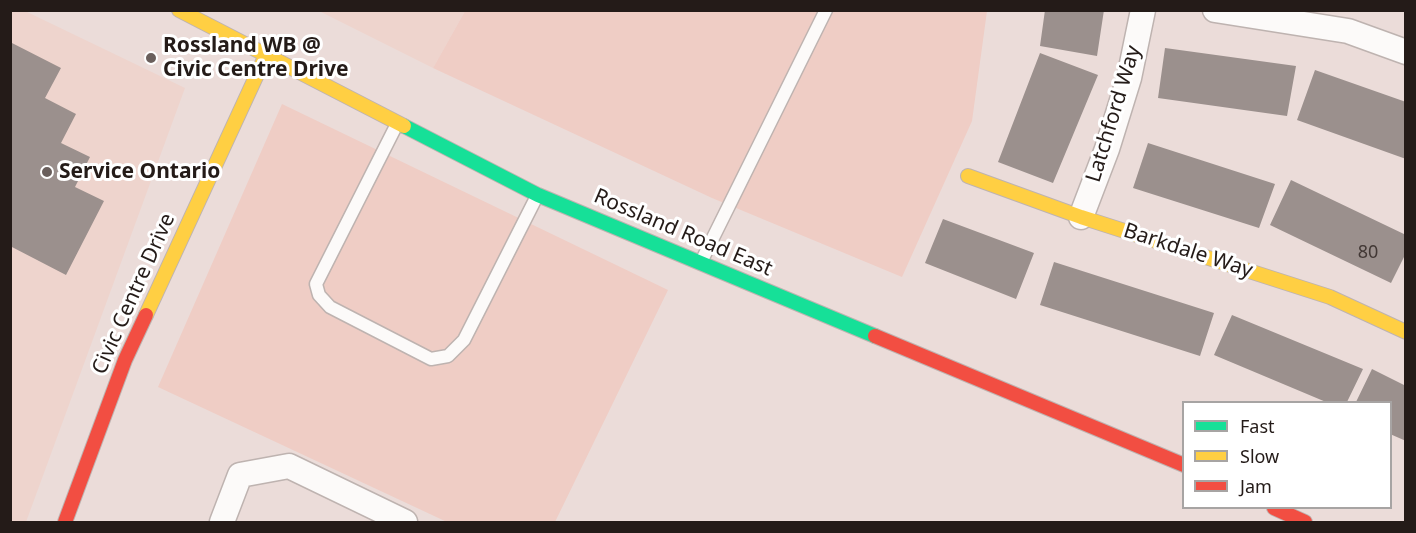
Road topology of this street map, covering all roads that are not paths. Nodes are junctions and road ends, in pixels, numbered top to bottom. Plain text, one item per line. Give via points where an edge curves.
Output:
1 (179, 10) edge
2 (826, 10) edge
3 (1143, 10) edge
4 (1215, 10) edge
5 (1406, 52) edge
6 (266, 55) junction
7 (398, 123) junction
8 (968, 176) dead end
9 (538, 195) junction
10 (1082, 217) junction
11 (700, 263) junction
12 (1406, 332) edge
13 (1182, 464) edge
14 (1278, 509) edge
15 (65, 522) edge
16 (222, 522) edge
17 (405, 522) edge
18 (1305, 522) edge

1 - 6 main road, Rossland Road East
2 - 11 lane
3 - 10 street, Latchford Way via 1129,78
4 - 5 street via 1348,31
6 - 7 main road, Rossland Road East
6 - 15 main road, Civic Centre Drive via 125,360
7 - 9 main road, Rossland Road East
7 - 9 lane via 316,284 319,295 330,306 431,359 448,356 464,340
8 - 10 main road, Barkdale Way
9 - 11 main road, Rossland Road East
10 - 12 main road, Barkdale Way via 1330,297
11 - 13 main road, Rossland Road East
14 - 18 main road
16 - 17 street via 240,475 289,466

